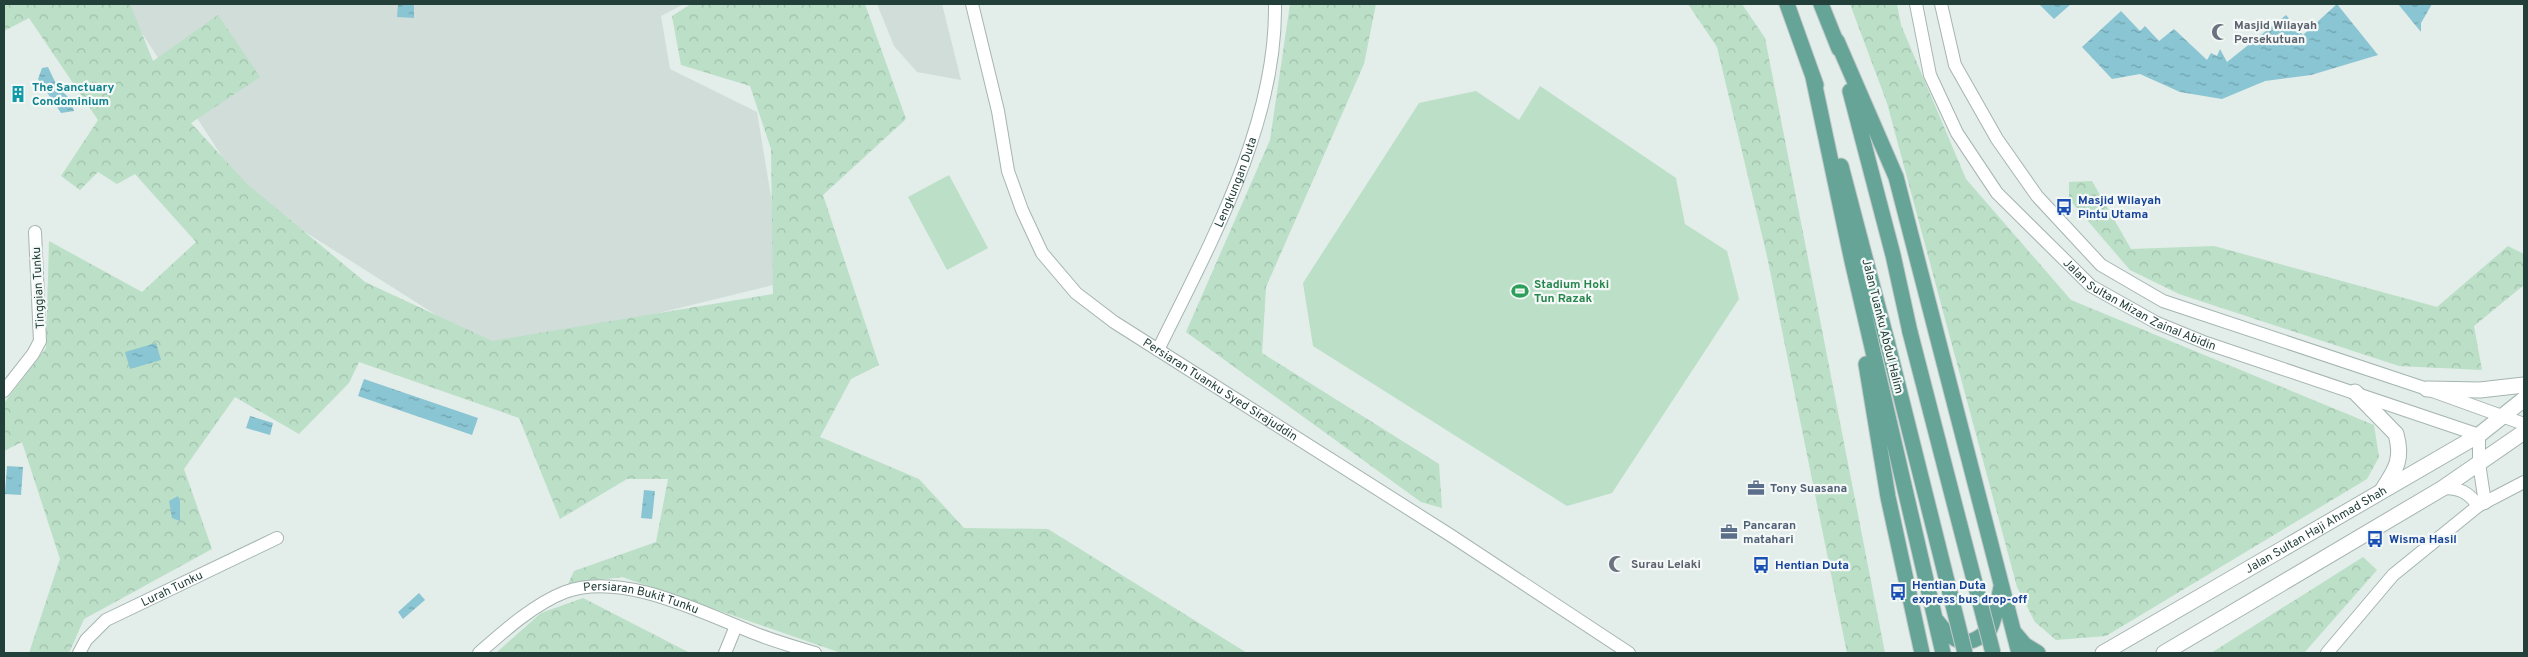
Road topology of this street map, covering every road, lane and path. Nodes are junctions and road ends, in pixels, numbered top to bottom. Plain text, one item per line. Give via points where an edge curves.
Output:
1 (972, 4) edge
2 (1275, 4) edge
3 (1787, 4) edge
4 (1821, 4) edge
5 (1916, 4) edge
6 (1941, 4) edge
7 (1836, 41) junction
8 (1813, 77) junction
9 (35, 232) dead end
10 (1852, 261) junction
11 (1158, 350) junction
12 (2524, 385) edge
13 (2426, 389) junction
14 (4, 391) edge
15 (2355, 392) junction
16 (2524, 399) edge
17 (2505, 416) junction
18 (2524, 424) edge
19 (2524, 432) edge
20 (2479, 435) junction
21 (2480, 463) junction
22 (2524, 482) edge
23 (2442, 488) junction
24 (2382, 490) junction
25 (2482, 504) junction
26 (277, 538) dead end
27 (2001, 586) junction
28 (1933, 616) junction
29 (736, 626) junction
30 (2014, 631) junction
31 (808, 652) edge
32 (79, 653) edge
33 (479, 653) edge
34 (725, 653) edge
35 (1629, 653) edge
36 (1922, 653) edge
37 (1943, 653) edge
38 (1965, 653) edge
39 (1993, 653) edge
40 (2019, 653) edge
41 (2038, 653) edge
42 (2103, 653) edge
43 (2164, 653) edge
44 (2327, 653) edge

1 - 11 street, Persiaran Tuanku Syed Sirajuddin via 998,111 1008,171 1042,253 1076,293
2 - 11 street, Lengkungan Duta via 1267,84 1252,139 1210,242
3 - 8 main road, Jalan Tuanku Abdul Halim
4 - 7 main road, Jalan Tuanku Abdul Halim
5 - 15 street, Jalan Sultan Mizan Zainal Abidin via 1930,75 1957,133 1997,193 2091,286 2174,330 2267,365
6 - 13 street, Jalan Sultan Mizan Zainal Abidin via 1955,66 1997,139 2037,196 2101,265 2163,301
7 - 27 main road via 1896,177
7 - 39 main road, Jalan Tuanku Abdul Halim, bridge via 1879,198
8 - 10 main road
8 - 38 main road, Jalan Tuanku Abdul Halim, bridge via 1847,186
9 - 14 street, Tinggian Tunku via 40,341
10 - 28 main road
10 - 36 main road, Jalan Tuanku Abdul Halim via 1888,497
11 - 35 street, Persiaran Tuanku Syed Sirajuddin via 1442,529
12 - 13 street via 2480,390
13 - 17 street, Jalan Sultan Mizan Zainal Abidin
15 - 20 street, Jalan Sultan Mizan Zainal Abidin
15 - 24 street via 2396,434 2399,444 2398,464
16 - 17 street, Jalan Sultan Haji Ahmad Shah
17 - 18 street, Jalan Sultan Mizan Zainal Abidin
17 - 20 street, Jalan Sultan Haji Ahmad Shah
19 - 21 street
20 - 21 street
20 - 24 street, Jalan Sultan Haji Ahmad Shah
21 - 23 street
21 - 25 street
22 - 25 street
23 - 25 street via 2464,491
23 - 43 street
24 - 42 street, Jalan Sultan Haji Ahmad Shah
25 - 44 street via 2393,575
26 - 32 street, Lurah Tunku via 106,620 86,640
27 - 28 main road via 1989,631 1978,639 1967,643 1957,641
27 - 30 main road
28 - 37 main road
29 - 31 street, Persiaran Bukit Tunku
29 - 33 street, Persiaran Bukit Tunku via 665,599 616,587 587,587 546,601
29 - 34 street
30 - 40 main road
30 - 41 main road via 2025,645

